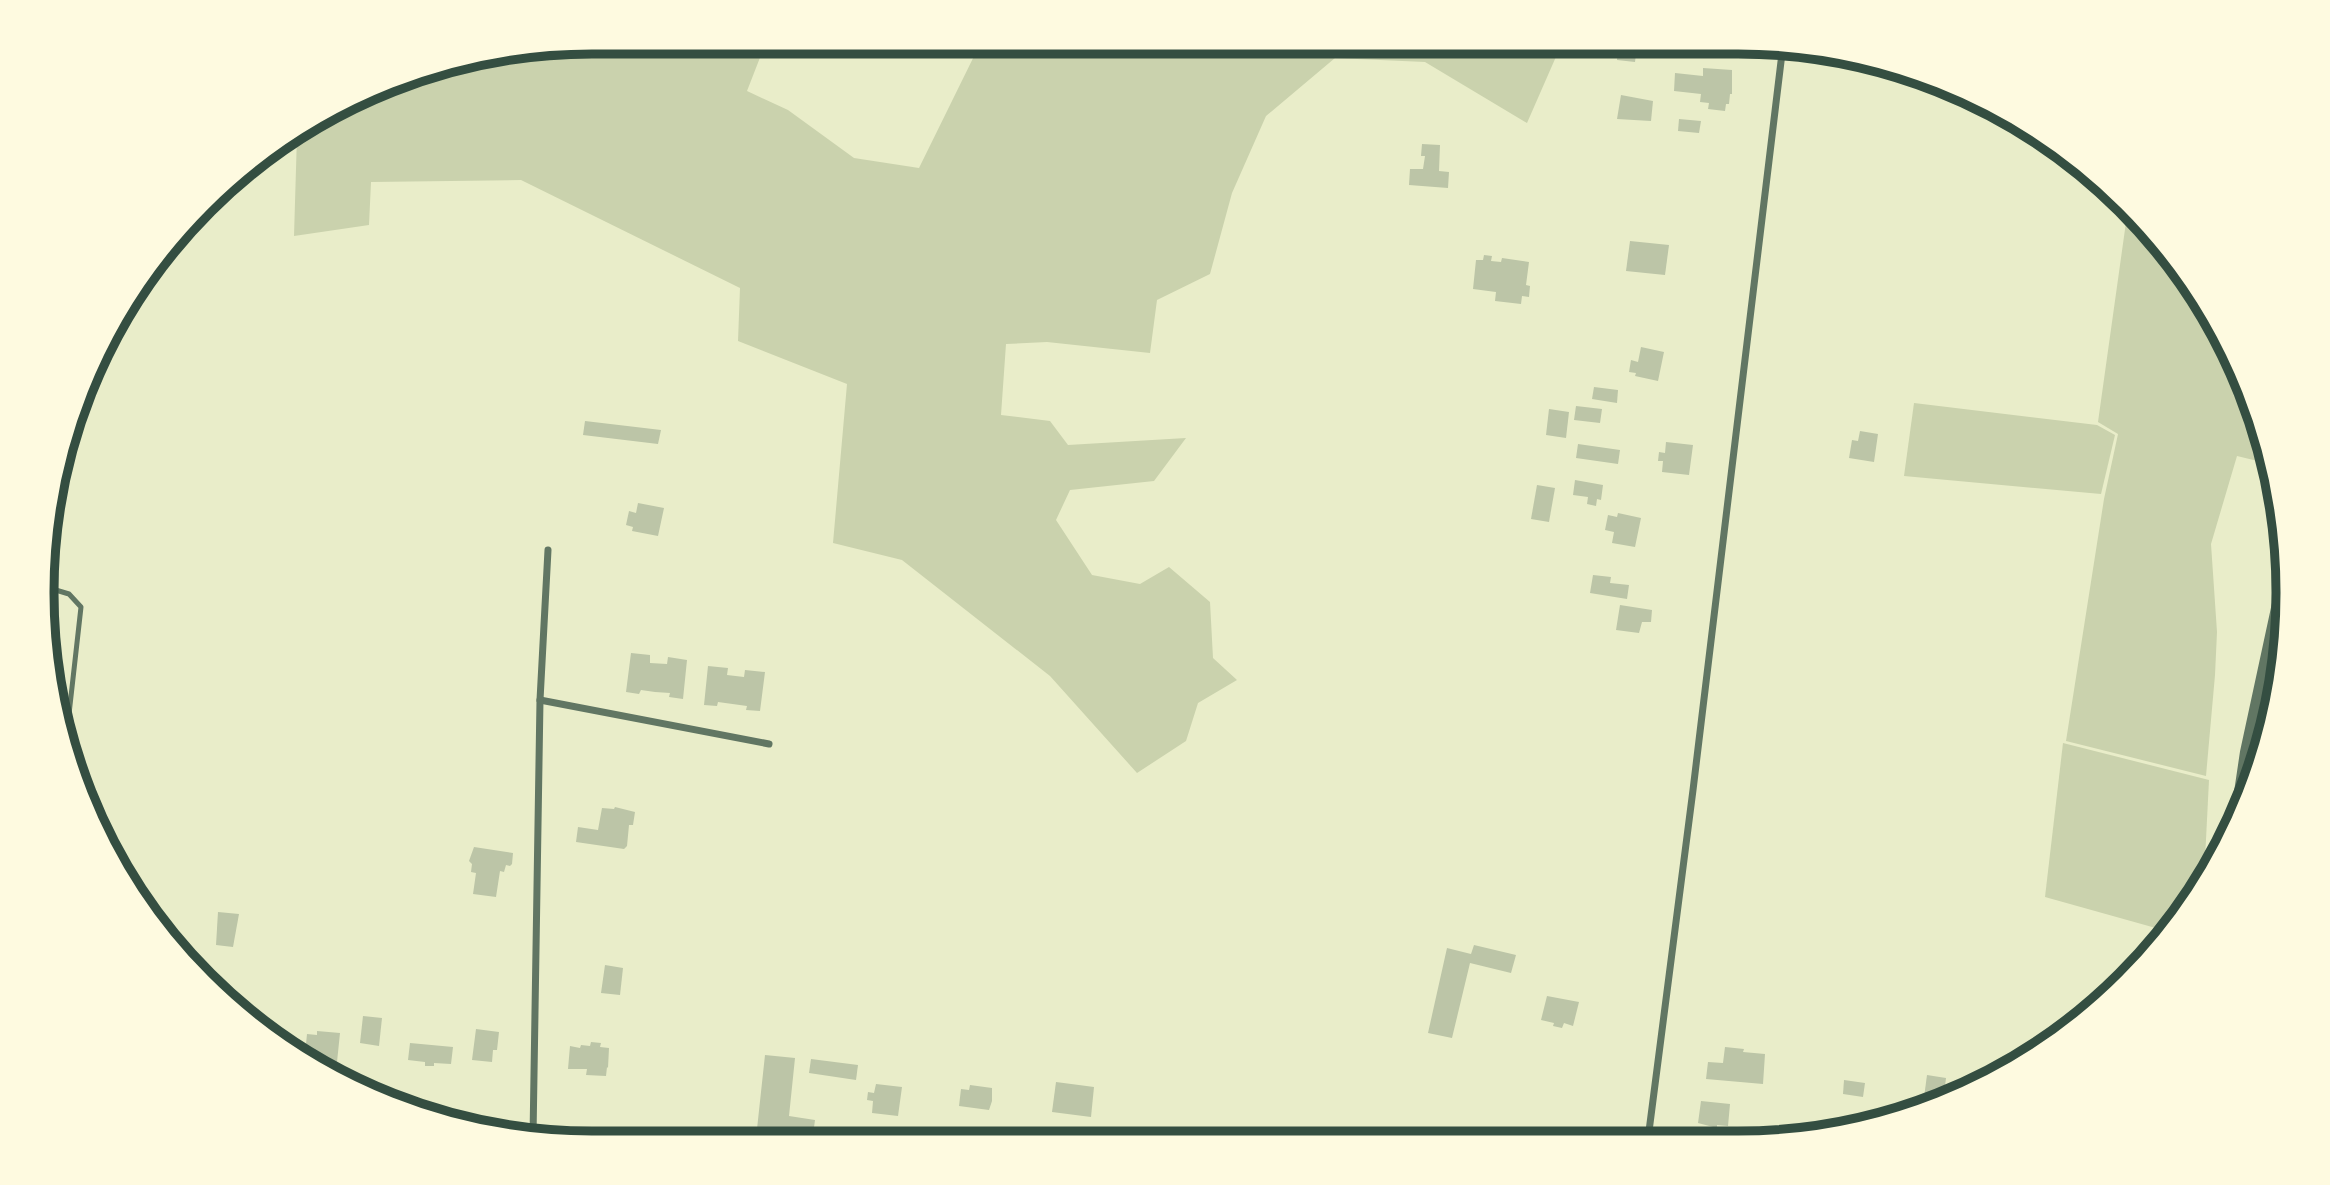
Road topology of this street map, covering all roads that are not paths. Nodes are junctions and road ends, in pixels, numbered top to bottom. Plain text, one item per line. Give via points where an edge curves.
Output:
1 (1782, 56) edge
2 (548, 550) dead end
3 (54, 590) edge
4 (2275, 616) edge
5 (540, 700) junction
6 (69, 714) edge
7 (769, 744) dead end
8 (2243, 777) edge
9 (533, 1127) edge
10 (1649, 1131) edge

1 - 10 street
2 - 5 street
3 - 6 lane via 69,594 80,607
4 - 8 street
5 - 7 street
5 - 9 street

